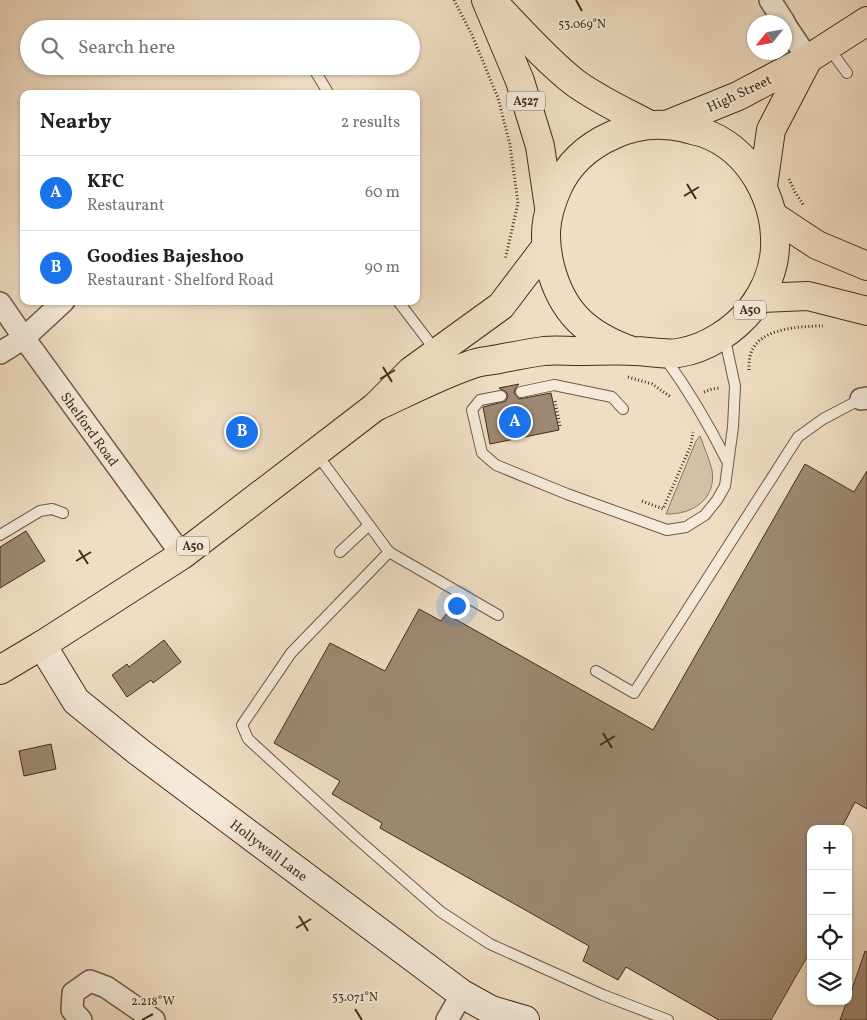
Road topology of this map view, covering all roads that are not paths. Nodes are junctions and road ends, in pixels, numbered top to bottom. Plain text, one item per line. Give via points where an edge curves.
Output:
1 (486, 0) edge
2 (491, 0) edge
3 (770, 0) edge
4 (779, 15) edge
5 (867, 21) edge
6 (792, 30) edge
7 (818, 53) junction
8 (847, 73) dead end
9 (317, 75) edge
10 (327, 90) edge
11 (658, 124) junction
12 (762, 186) junction
13 (550, 207) junction
14 (773, 216) junction
15 (546, 248) junction
16 (867, 266) edge
17 (759, 298) junction
18 (0, 303) edge
19 (60, 305) edge
20 (401, 305) edge
21 (867, 310) edge
22 (724, 335) junction
23 (24, 338) junction
24 (632, 351) junction
25 (437, 352) junction
26 (661, 353) junction
27 (0, 354) edge
28 (521, 392) dead end
29 (501, 396) dead end
30 (864, 398) edge
31 (375, 407) junction
32 (623, 409) dead end
33 (316, 453) junction
34 (727, 461) junction
35 (63, 513) dead end
36 (369, 524) junction
37 (0, 535) edge
38 (340, 552) dead end
39 (389, 552) junction
40 (182, 555) junction
41 (498, 615) dead end
42 (42, 645) junction
43 (0, 670) edge
44 (596, 671) dead end
45 (462, 994) junction
46 (81, 1020) edge
47 (154, 1020) edge
48 (447, 1020) edge
49 (524, 1020) edge
50 (668, 1020) edge

1 - 13 main road, A527 via 520,80 540,146
2 - 11 main road via 540,52 573,81 591,93
3 - 4 street
5 - 7 main road, High Street / A50
6 - 7 street
7 - 8 lane
7 - 11 main road, High Street / A50 via 738,96
7 - 12 main road, High Street / A50 via 771,130
9 - 10 lane
11 - 12 main road, A50 via 706,133 728,146 747,164
11 - 13 main road, A50 via 628,128 598,142 578,158 562,178
12 - 14 main road, A50
13 - 15 main road, A50 via 545,228
14 - 16 main road via 817,245
14 - 17 main road, A50 via 775,254
15 - 24 main road, A50 via 555,286 568,308 594,333
15 - 25 main road, A50 via 501,306
17 - 21 main road via 808,296
17 - 22 main road, A50 via 744,318
18 - 23 street, Shelford Road
19 - 23 street
20 - 25 lane
22 - 26 main road, A50 via 687,351
22 - 34 lane via 736,386
23 - 27 street
23 - 40 street, Shelford Road
24 - 26 main road, A50
24 - 31 main road via 545,351 472,364
25 - 31 main road, A50
26 - 34 lane via 693,398
28 - 32 lane via 554,385 612,397
29 - 34 lane via 480,400 472,410 482,453 496,465 667,530 686,527 705,515 725,486
30 - 44 lane via 823,418 798,437 634,693
31 - 33 main road, A50
33 - 36 lane
33 - 40 main road, A50
35 - 37 lane via 52,509 40,511
36 - 38 lane
36 - 39 lane
39 - 41 lane
39 - 50 lane via 291,653 242,726 248,739 441,912 490,944 603,995
40 - 42 main road, A50
42 - 43 main road, A50
42 - 45 street, Hollywall Lane via 76,701 146,758
45 - 48 street
45 - 49 street, Hollywall Lane via 491,1010
46 - 47 street via 72,1010 73,993 90,981 106,987

